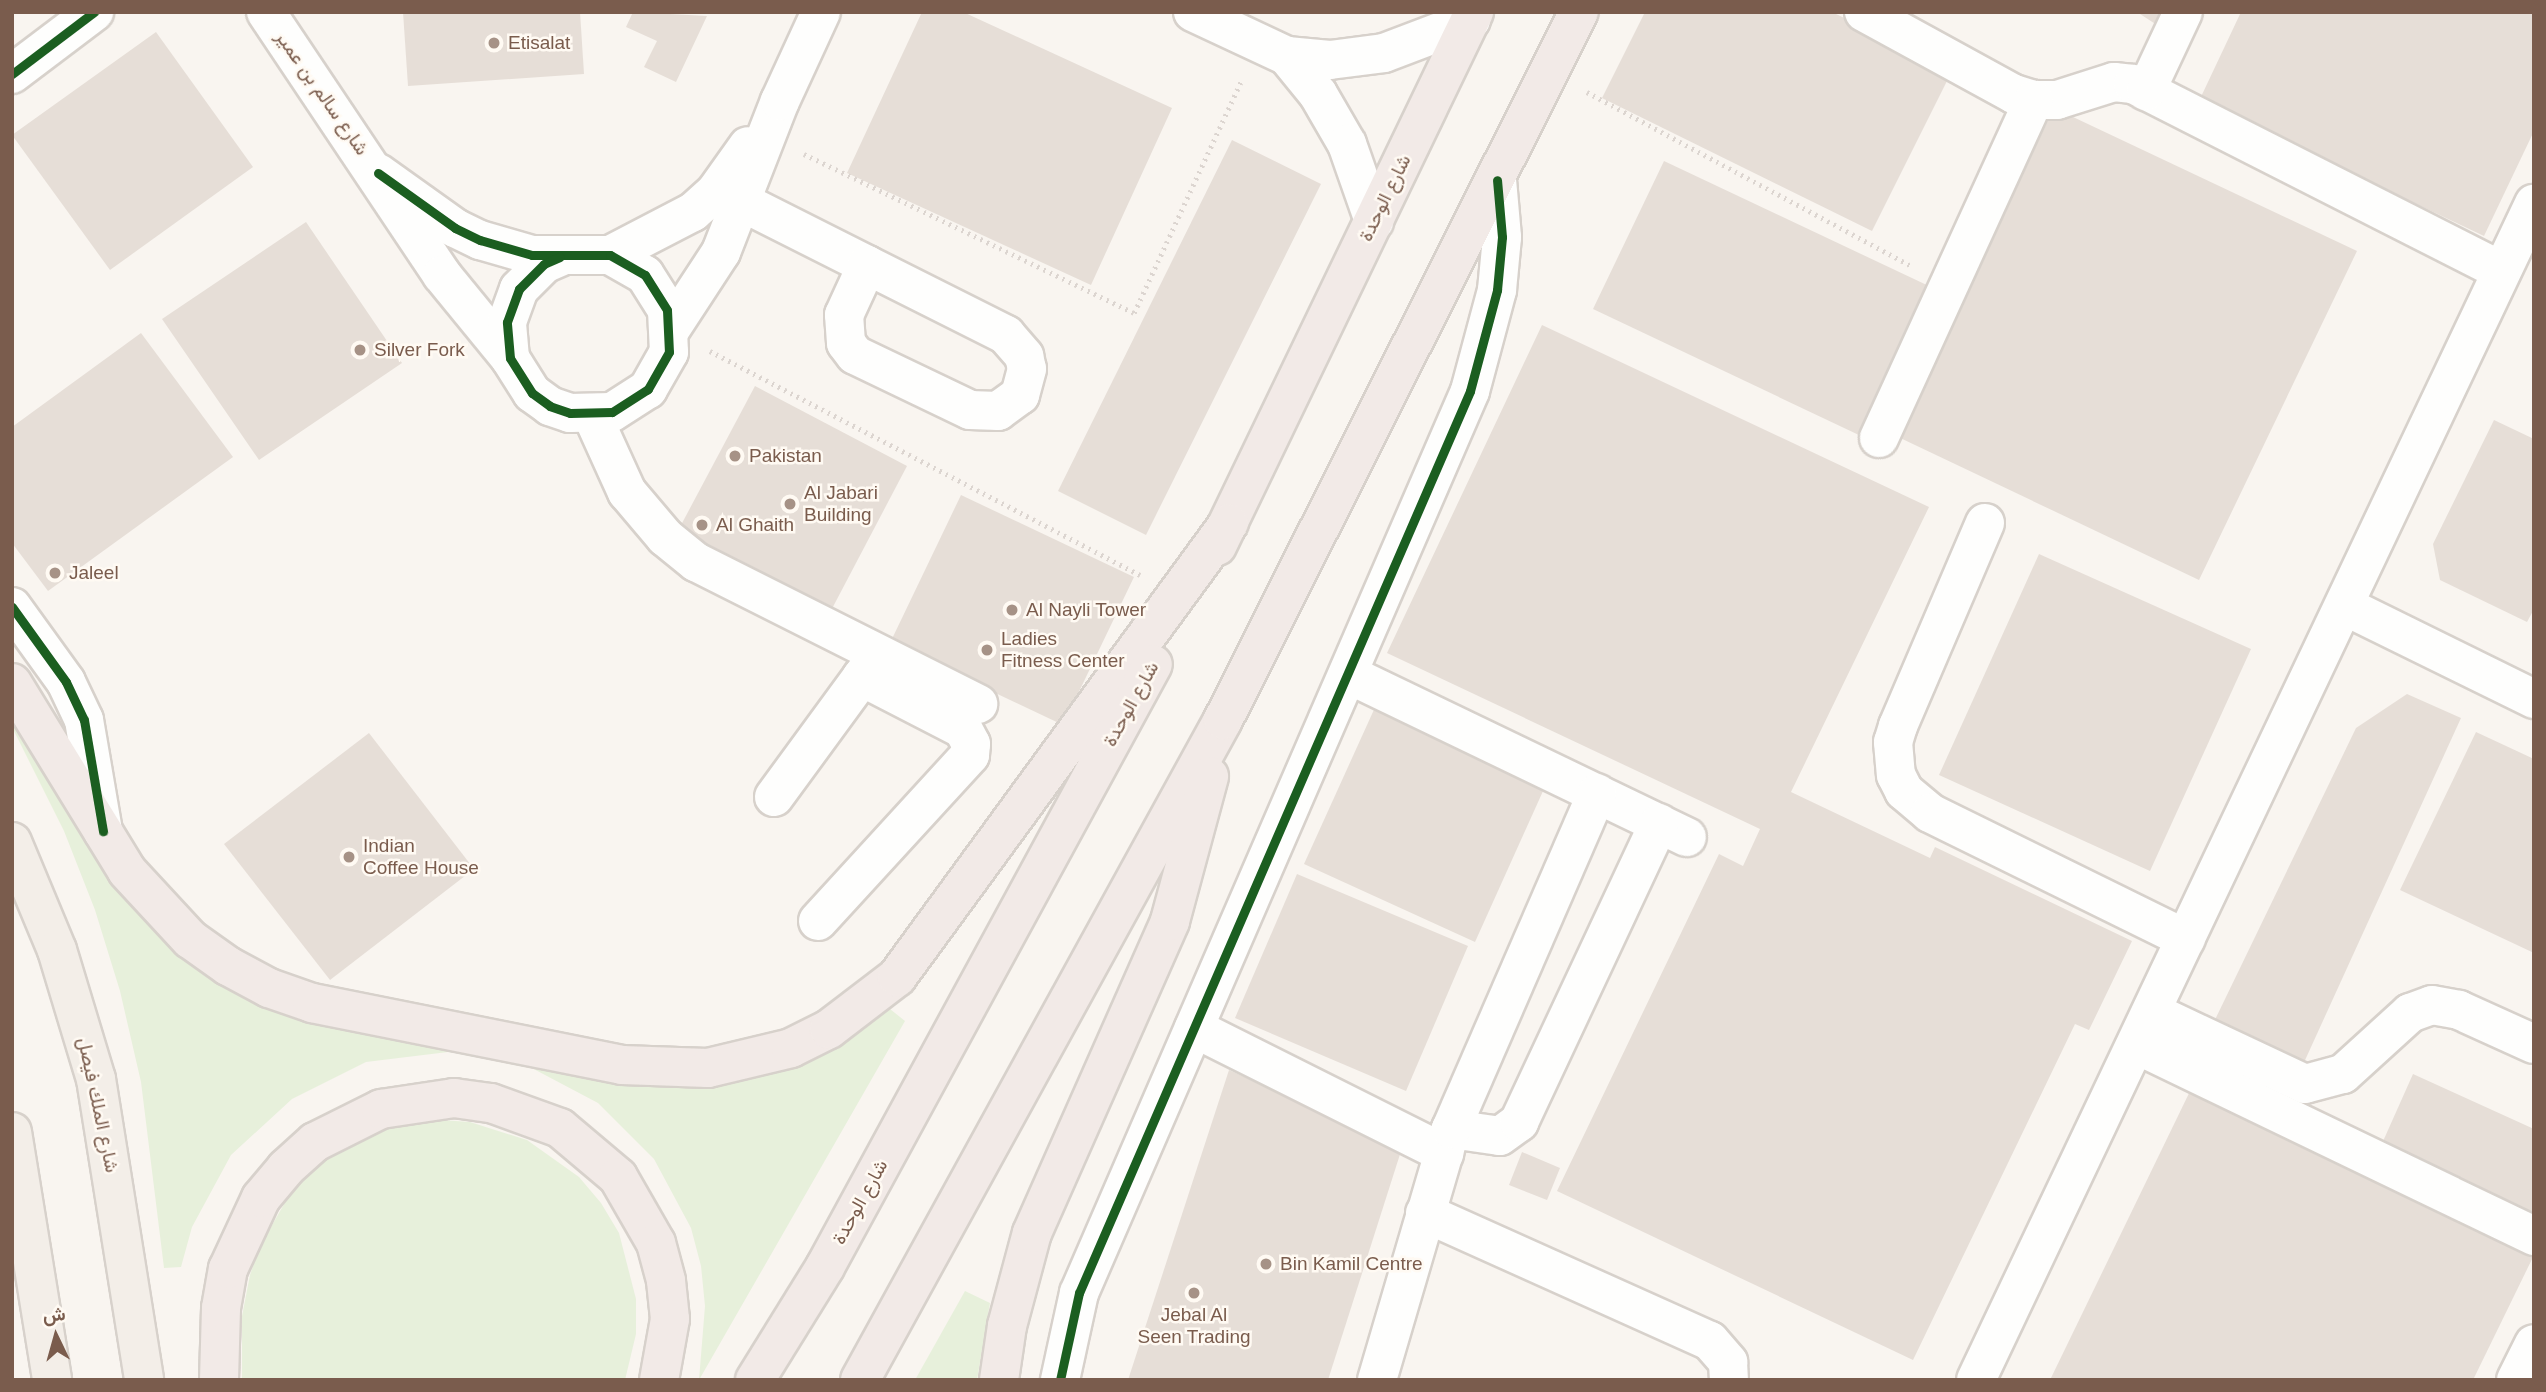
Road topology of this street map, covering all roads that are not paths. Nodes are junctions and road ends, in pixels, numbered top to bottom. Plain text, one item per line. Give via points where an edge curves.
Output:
1 (94, 12) edge
2 (265, 12) edge
3 (821, 12) edge
4 (1193, 12) edge
5 (1579, 12) edge
6 (1864, 12) edge
7 (2183, 12) edge
8 (1472, 16) edge
9 (1912, 24) edge
10 (1273, 49) junction
11 (12, 74) edge
12 (2146, 91) junction
13 (2034, 100) junction
14 (774, 119) junction
15 (378, 173) junction
16 (1497, 180) junction
17 (742, 202) junction
18 (2534, 204) edge
19 (1374, 220) junction
20 (610, 255) junction
21 (560, 257) junction
22 (867, 265) junction
23 (2501, 271) junction
24 (670, 330) junction
25 (510, 358) junction
26 (592, 415) junction
27 (1879, 438) dead end
28 (1229, 523) junction
29 (1985, 523) dead end
30 (2345, 606) junction
31 (12, 607) edge
32 (870, 665) junction
33 (1348, 674) junction
34 (12, 683) edge
35 (2534, 699) edge
36 (978, 704) dead end
37 (1223, 720) junction
38 (1597, 793) junction
39 (774, 797) dead end
40 (103, 831) junction
41 (12, 842) edge
42 (818, 921) dead end
43 (2186, 939) junction
44 (1194, 1028) junction
45 (2145, 1028) junction
46 (2534, 1044) edge
47 (12, 1132) edge
48 (1447, 1141) junction
49 (1425, 1213) junction
50 (2534, 1236) edge
51 (2534, 1344) edge
52 (52, 1380) edge
53 (144, 1380) edge
54 (219, 1380) edge
55 (659, 1380) edge
56 (755, 1380) edge
57 (860, 1380) edge
58 (999, 1380) edge
59 (1060, 1380) edge
60 (1377, 1380) edge
61 (1729, 1380) edge
62 (1976, 1380) edge
63 (2516, 1380) edge

1 - 11 street
2 - 15 street, شارع سالم بن عمير
3 - 14 street
4 - 10 street
5 - 16 highway
6 - 9 street
7 - 12 street
8 - 10 street via 1384,53 1330,60
8 - 19 highway, شارع الوحدة
9 - 13 street via 2014,94
10 - 19 street via 1318,94 1347,144
12 - 13 street via 2114,82 2057,100
12 - 23 street
13 - 27 street
14 - 17 street
14 - 20 street via 716,191 693,212
15 - 21 street, شارع سالم بن عمير via 455,228 480,240 532,255
15 - 25 street, شارع سالم بن عمير via 442,275
16 - 33 street via 1502,237 1487,342
16 - 37 highway
17 - 22 street
17 - 24 street via 707,279
18 - 23 street
19 - 28 highway, شارع الوحدة
20 - 21 street via 584,252
20 - 24 street via 628,262 659,290
21 - 25 street via 544,264 519,289 507,322
22 - 22 street via 844,315 846,343 855,355 971,410 998,411 1020,395 1027,369 1017,344
23 - 30 street
24 - 26 street via 669,352 648,389 632,403
25 - 26 street via 532,393 550,406
26 - 32 street via 627,492 665,537 696,562
28 - 40 highway via 897,977 830,1029 750,1061 708,1068 622,1065 312,1003 269,988 199,946 156,907
28 - 56 highway, شارع الوحدة via 825,1267
29 - 43 street via 1893,741 1896,775 1904,791 1930,813
30 - 35 street
30 - 43 street
31 - 40 street via 66,682 84,720
32 - 36 street
32 - 39 street
32 - 42 street via 963,729 971,744 970,755
33 - 38 street
33 - 44 street
34 - 40 highway
37 - 57 highway
37 - 58 highway via 1170,921 1032,1233 1012,1303
38 - 48 street
38 - 48 street via 1673,830 1519,1122 1500,1136
41 - 53 main road, شارع الملك فيصل via 57,950 96,1079
43 - 45 street
44 - 48 street
44 - 59 street via 1079,1293
45 - 46 street via 2305,1084 2343,1074 2410,1013 2432,1005 2459,1010
45 - 50 street
45 - 62 street
47 - 52 main road
48 - 49 street
49 - 60 street
49 - 61 street via 1710,1341 1728,1362
51 - 63 street
54 - 55 highway via 221,1308 228,1269 261,1198 315,1142 370,1113 417,1101 454,1098 491,1103 560,1128 618,1177 656,1243 666,1280 670,1319

